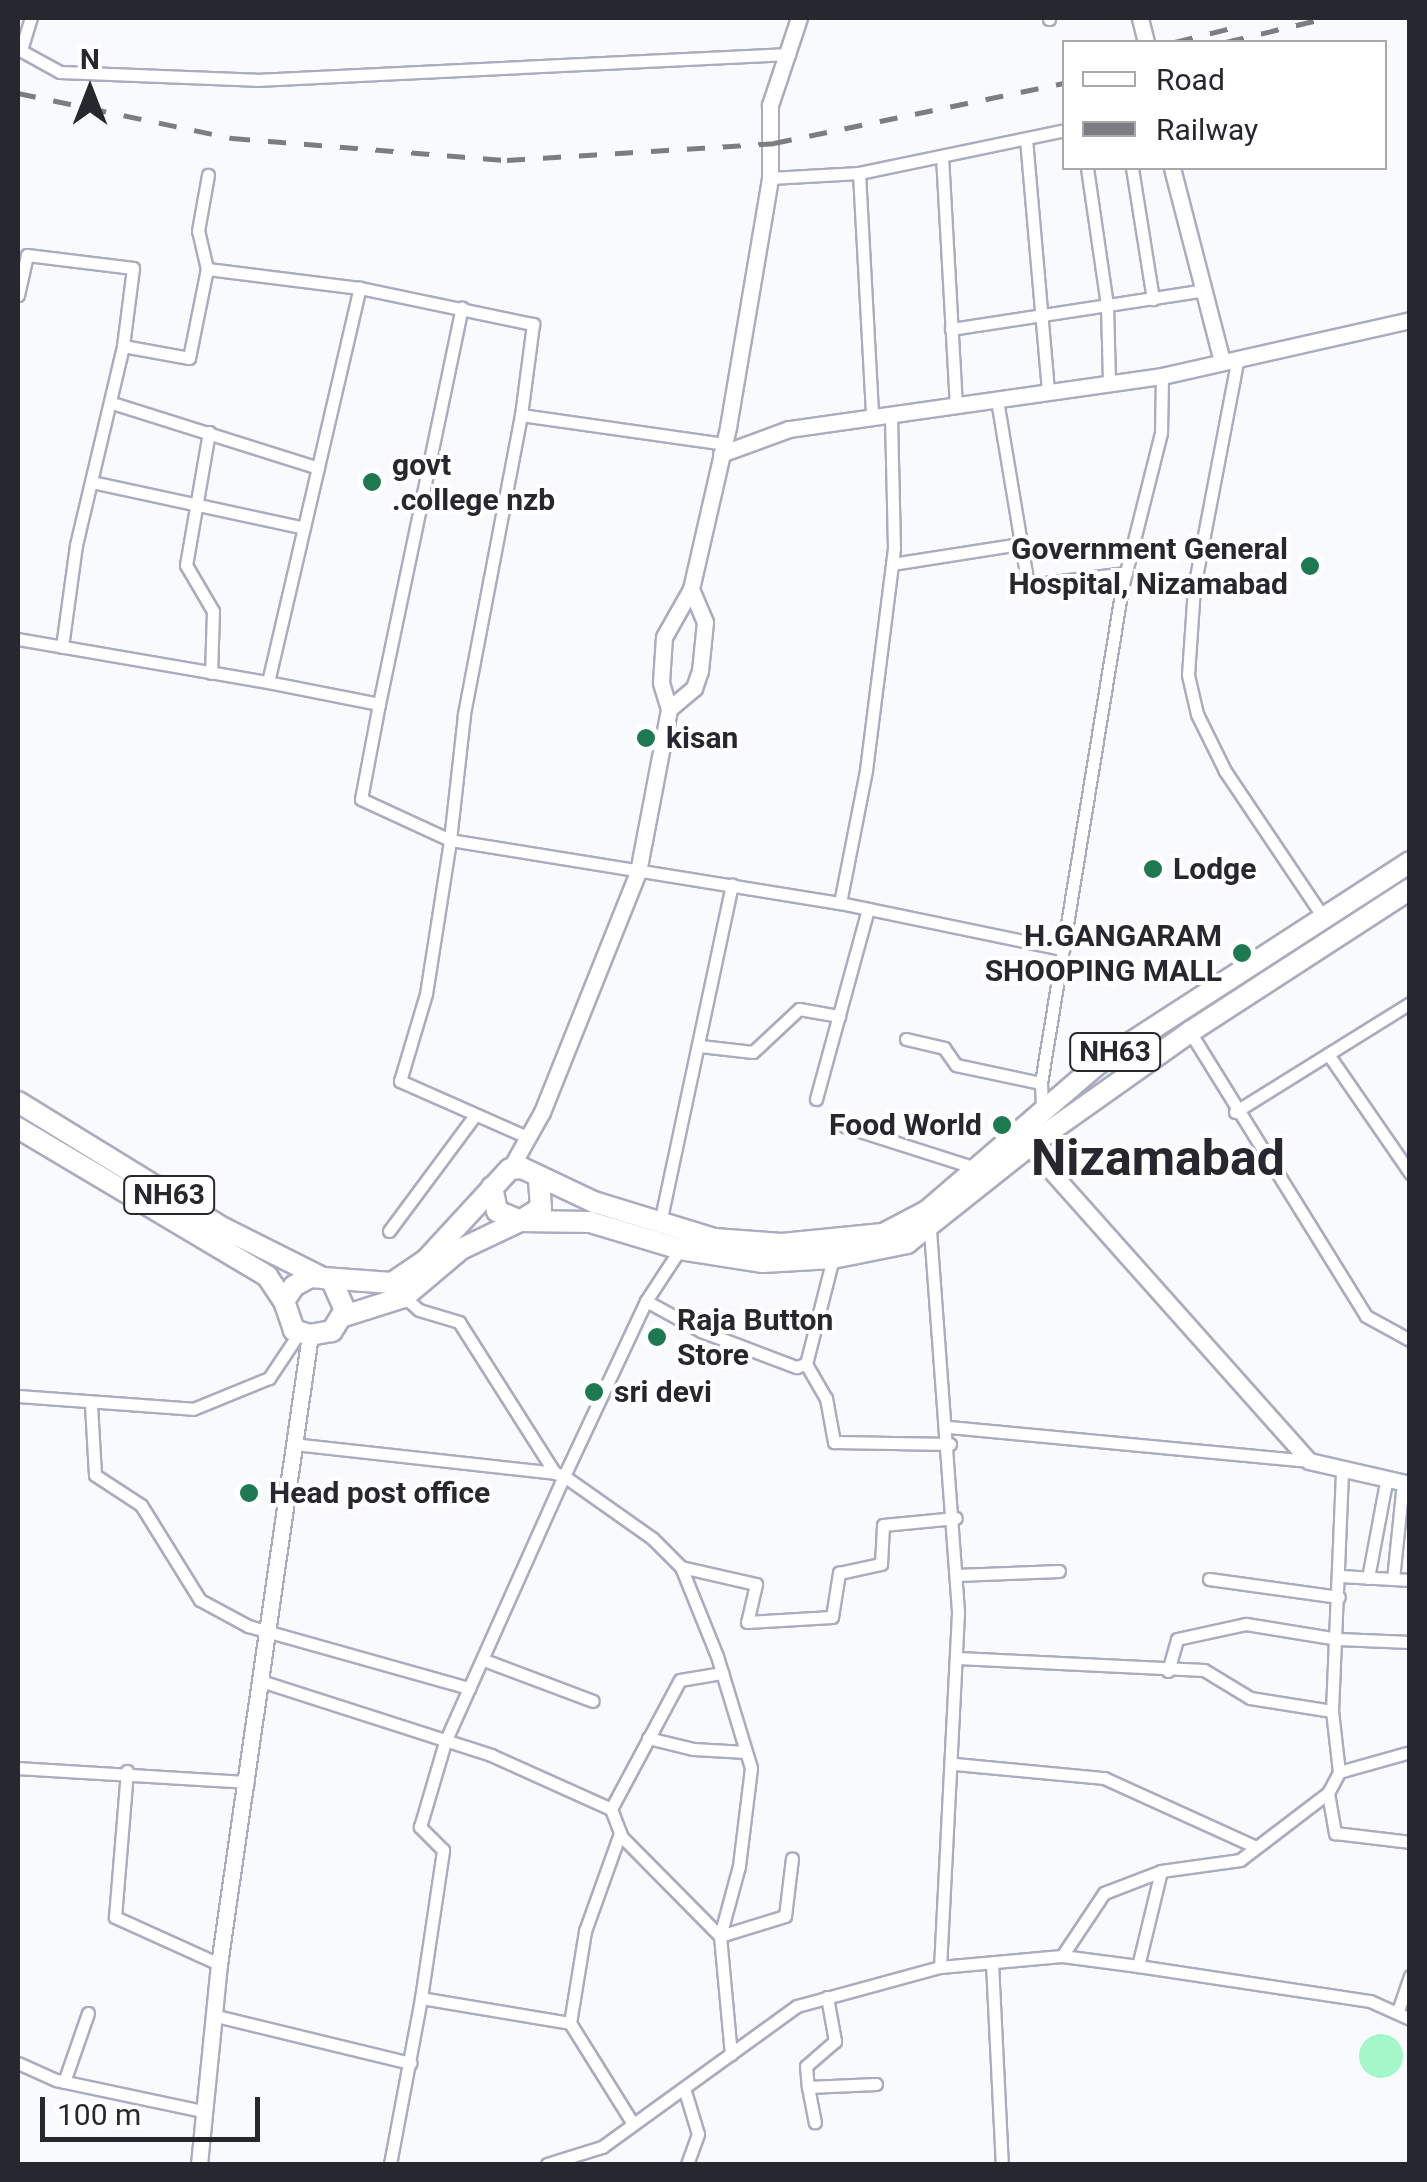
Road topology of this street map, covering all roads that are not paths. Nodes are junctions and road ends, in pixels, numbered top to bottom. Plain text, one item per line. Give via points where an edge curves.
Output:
1 (30, 18) edge
2 (799, 18) edge
3 (19, 50) edge
4 (789, 54) junction
5 (1062, 131) edge
6 (1026, 140) junction
7 (942, 156) junction
8 (1086, 170) edge
9 (1132, 170) edge
10 (1172, 170) edge
11 (858, 173) junction
12 (208, 174) dead end
13 (770, 178) junction
14 (206, 269) junction
15 (360, 288) junction
16 (1200, 291) junction
17 (18, 296) edge
18 (1153, 299) junction
19 (1106, 305) junction
20 (462, 308) junction
21 (1041, 315) junction
22 (1410, 320) edge
23 (952, 329) junction
24 (123, 346) junction
25 (1230, 359) junction
26 (1162, 376) junction
27 (1109, 384) junction
28 (1048, 393) junction
29 (997, 400) junction
30 (112, 403) junction
31 (956, 405) junction
32 (872, 414) junction
33 (890, 414) junction
34 (521, 415) junction
35 (209, 432) junction
36 (722, 449) junction
37 (318, 468) junction
38 (92, 482) junction
39 (195, 501) junction
40 (301, 527) junction
41 (1020, 544) junction
42 (892, 564) junction
43 (1126, 572) junction
44 (691, 589) junction
45 (18, 639) edge
46 (62, 647) junction
47 (212, 673) junction
48 (268, 682) junction
49 (378, 704) junction
50 (669, 710) junction
51 (450, 840) junction
52 (1410, 862) edge
53 (638, 872) junction
54 (732, 885) junction
55 (1410, 888) edge
56 (840, 904) junction
57 (868, 909) junction
58 (1323, 917) junction
59 (1063, 949) junction
60 (1410, 1003) edge
61 (839, 1016) junction
62 (1190, 1032) junction
63 (906, 1039) dead end
64 (700, 1046) junction
65 (1328, 1054) junction
66 (1042, 1084) junction
67 (816, 1099) dead end
68 (18, 1102) edge
69 (1042, 1106) junction
70 (1235, 1112) junction
71 (476, 1114) junction
72 (844, 1126) dead end
73 (18, 1128) edge
74 (528, 1137) junction
75 (1029, 1137) junction
76 (976, 1168) junction
77 (510, 1169) junction
78 (1410, 1174) edge
79 (539, 1177) junction
80 (492, 1187) junction
81 (520, 1221) junction
82 (660, 1223) junction
83 (930, 1230) junction
84 (389, 1231) dead end
85 (680, 1249) junction
86 (833, 1258) junction
87 (328, 1280) junction
88 (398, 1290) junction
89 (284, 1301) junction
90 (646, 1301) junction
91 (341, 1317) junction
92 (305, 1334) junction
93 (1410, 1340) edge
94 (806, 1364) junction
95 (18, 1396) edge
96 (91, 1405) junction
97 (949, 1427) junction
98 (293, 1444) junction
99 (950, 1444) junction
100 (1309, 1461) junction
101 (1342, 1472) junction
102 (560, 1474) junction
103 (1400, 1483) edge
104 (956, 1518) junction
105 (681, 1567) junction
106 (1058, 1571) dead end
107 (957, 1575) junction
108 (1340, 1576) junction
109 (1368, 1578) junction
110 (1209, 1579) dead end
111 (1393, 1579) junction
112 (1410, 1580) edge
113 (1340, 1597) junction
114 (268, 1632) junction
115 (1338, 1639) junction
116 (1410, 1642) edge
117 (958, 1658) junction
118 (484, 1660) junction
119 (1168, 1671) junction
120 (722, 1673) junction
121 (261, 1681) junction
122 (470, 1688) junction
123 (593, 1700) dead end
124 (1332, 1711) junction
125 (648, 1738) junction
126 (445, 1742) junction
127 (746, 1752) junction
128 (1410, 1752) edge
129 (955, 1764) junction
130 (18, 1768) edge
131 (126, 1771) junction
132 (1339, 1772) junction
133 (248, 1782) junction
134 (1328, 1793) junction
135 (611, 1809) junction
136 (620, 1833) junction
137 (1410, 1842) edge
138 (1256, 1847) junction
139 (792, 1858) dead end
140 (1161, 1871) junction
141 (720, 1936) junction
142 (1062, 1956) junction
143 (992, 1963) junction
144 (218, 1964) junction
145 (1138, 1966) junction
146 (940, 1967) junction
147 (1410, 1976) edge
148 (827, 1997) junction
149 (421, 1998) junction
150 (88, 2014) dead end
151 (1404, 2015) edge
152 (216, 2016) junction
153 (570, 2024) junction
154 (731, 2054) junction
155 (18, 2062) edge
156 (410, 2063) junction
157 (64, 2082) junction
158 (876, 2084) dead end
159 (808, 2087) junction
160 (684, 2088) junction
161 (202, 2111) junction
162 (815, 2122) dead end
163 (633, 2124) junction
164 (200, 2164) edge
165 (390, 2164) edge
166 (547, 2164) edge
167 (687, 2164) edge
168 (1002, 2164) edge

1 - 3 street
2 - 4 main road
3 - 4 street via 50,71 256,80
4 - 13 main road via 770,105
5 - 6 street
6 - 7 street
6 - 21 street
7 - 11 street
7 - 23 street
8 - 19 street
9 - 18 street
10 - 16 main road
11 - 13 street
11 - 32 street
12 - 14 street via 198,232
13 - 36 main road
14 - 15 street
14 - 24 street via 189,358
15 - 20 street
15 - 37 street
16 - 18 street
16 - 25 main road
17 - 24 street via 27,255 133,268
18 - 19 street
19 - 21 street
19 - 27 street
20 - 34 street via 535,328
20 - 49 street
21 - 23 street
21 - 28 street
22 - 25 main road
23 - 31 street
24 - 30 street
25 - 26 main road
25 - 58 street via 1194,587 1188,675 1196,714 1224,771
26 - 27 main road
26 - 43 street via 1161,433
27 - 28 main road
28 - 29 main road
29 - 31 main road
29 - 41 street
30 - 35 street
30 - 38 street
31 - 33 main road
32 - 33 main road
32 - 36 main road
33 - 42 street
34 - 36 street
34 - 51 street via 464,715
35 - 37 street
35 - 39 street
36 - 44 main road
37 - 40 street
38 - 39 street
38 - 46 street
39 - 40 street
39 - 47 street via 186,566 213,611
40 - 48 street
41 - 42 street
41 - 43 street via 1028,585
42 - 56 street via 866,770
43 - 59 street
44 - 50 main road via 664,636 661,682
44 - 50 main road via 705,622 700,670 694,688
45 - 46 street
46 - 47 street
47 - 48 street
48 - 49 street
49 - 51 street via 361,800
50 - 53 main road
51 - 53 street
51 - 71 street via 426,994 400,1078
52 - 58 highway, NH63
53 - 54 street
53 - 74 main road
54 - 56 street
54 - 64 street
55 - 62 highway, NH63
56 - 57 street
57 - 59 street
57 - 61 street
58 - 69 highway, NH63
59 - 66 street
60 - 65 street
61 - 64 street via 799,1009 752,1052
61 - 67 street
62 - 70 street
62 - 75 highway, NH63
63 - 66 street via 946,1049 956,1065
64 - 82 street
65 - 70 street
65 - 78 street
66 - 69 street
68 - 87 highway, NH63 via 223,1228
69 - 75 highway, NH63
69 - 75 street
70 - 93 street via 1366,1316
71 - 74 street
71 - 84 street
72 - 76 street
73 - 89 highway, NH63 via 268,1276
74 - 77 main road
75 - 76 highway, NH63
75 - 83 highway, NH63
75 - 100 main road
76 - 82 highway, NH63 via 927,1211 883,1234 782,1244 714,1239
77 - 79 highway, NH63
77 - 80 highway, NH63
79 - 81 highway via 541,1208
79 - 82 highway, NH63
80 - 81 highway via 497,1211
80 - 88 highway, NH63
81 - 85 highway, NH63 via 590,1222
81 - 88 highway, NH63 via 461,1248
83 - 86 highway, NH63 via 893,1248
83 - 97 street
85 - 86 highway, NH63 via 763,1262
85 - 90 street
86 - 94 street
87 - 88 highway, NH63
87 - 89 highway via 310,1277
87 - 91 highway via 345,1310
88 - 91 highway, NH63
88 - 102 street via 419,1310 459,1322
89 - 92 highway, NH63
90 - 94 street via 701,1331 796,1367
90 - 102 street
91 - 92 highway, NH63 via 332,1331
92 - 96 street via 269,1378 193,1409
92 - 98 main road
94 - 99 street via 826,1398 834,1442
95 - 96 street
96 - 114 street via 94,1475 141,1504 200,1600
97 - 99 street
97 - 100 street
98 - 102 street
98 - 114 main road
99 - 104 street
100 - 101 main road
101 - 103 main road
101 - 108 street
102 - 105 street via 652,1538
102 - 118 street
103 - 109 street
103 - 111 street
104 - 105 street via 883,1525 880,1564 838,1573 832,1617 747,1622 756,1584
104 - 107 street
105 - 120 street
106 - 107 street
107 - 117 street
108 - 109 street
108 - 113 street
109 - 111 street
110 - 113 street
111 - 112 street
113 - 115 street
114 - 121 main road
114 - 122 street
115 - 116 street
115 - 119 street via 1246,1624 1177,1639
115 - 124 street
117 - 119 street
117 - 129 street
118 - 122 street
118 - 123 street
119 - 124 street via 1204,1670 1250,1698
120 - 125 street via 680,1680
120 - 127 street
121 - 126 street
121 - 133 main road
122 - 126 street
124 - 132 street
125 - 127 street via 693,1750
125 - 135 street
126 - 135 street via 492,1755
126 - 149 street via 420,1826 443,1850
127 - 141 street via 752,1768 739,1866
128 - 132 street
129 - 138 street via 1104,1778
129 - 146 street
130 - 131 street
131 - 133 street
131 - 144 street via 115,1917
132 - 134 street
133 - 144 main road
134 - 137 street via 1334,1833
134 - 138 street
135 - 136 street
136 - 141 street
136 - 153 street via 585,1931
138 - 140 street via 1240,1860
139 - 141 street via 785,1916
140 - 142 street via 1104,1893
140 - 145 street
141 - 154 street
142 - 143 street
142 - 145 street
143 - 146 street
143 - 168 street
144 - 152 main road
145 - 151 street
146 - 148 street
147 - 151 street
148 - 154 street via 796,2006
148 - 159 street via 835,2041 806,2066
149 - 153 street
149 - 156 street
150 - 157 street
152 - 156 street
152 - 161 main road
153 - 163 street
154 - 160 street
155 - 157 street
156 - 165 street
157 - 161 street
158 - 159 street
159 - 162 street
160 - 163 street
160 - 167 street via 698,2134
161 - 164 main road
163 - 166 street via 602,2146

